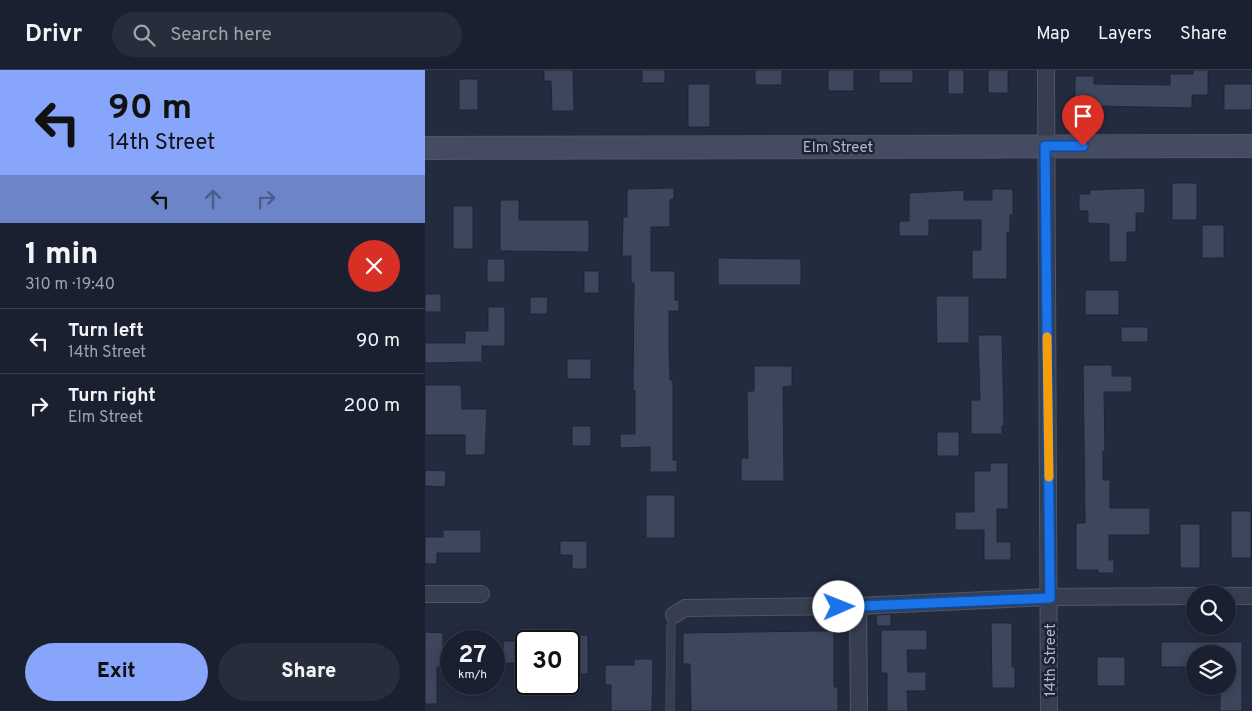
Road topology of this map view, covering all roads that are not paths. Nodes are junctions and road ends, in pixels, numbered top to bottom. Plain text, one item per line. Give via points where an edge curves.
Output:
1 (1046, 70) edge
2 (1045, 146) junction
3 (1252, 146) edge
4 (425, 148) edge
5 (425, 594) edge
6 (481, 594) dead end
7 (1186, 596) edge
8 (1236, 596) edge
9 (1252, 596) edge
10 (1050, 598) junction
11 (858, 606) junction
12 (674, 615) joint
13 (671, 711) edge
14 (859, 711) edge
15 (1049, 711) edge

1 - 2 street, 14th Street
2 - 3 main road, Elm Street
2 - 4 main road, Elm Street
2 - 10 street, 14th Street
5 - 6 street
7 - 10 street
8 - 9 street
10 - 11 street
10 - 15 street, 14th Street
11 - 12 street via 685,608
11 - 14 street
12 - 13 lane via 671,626

